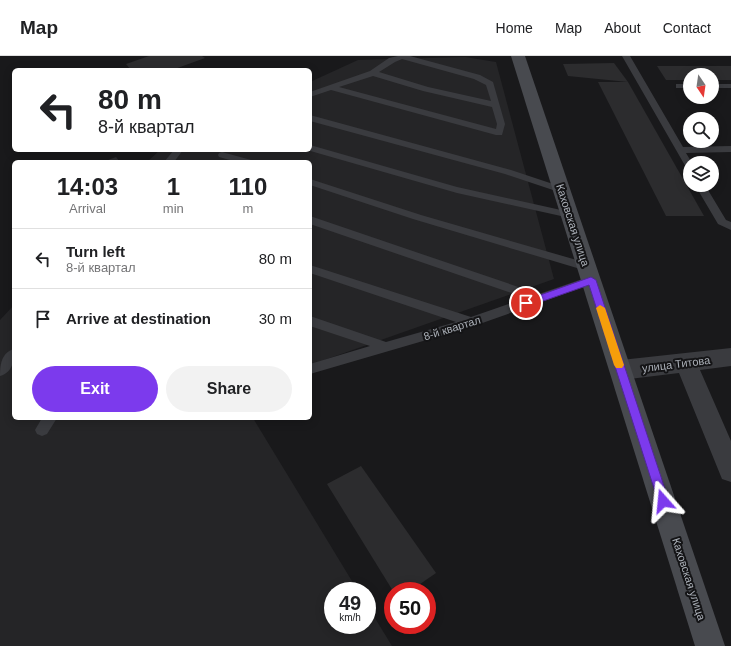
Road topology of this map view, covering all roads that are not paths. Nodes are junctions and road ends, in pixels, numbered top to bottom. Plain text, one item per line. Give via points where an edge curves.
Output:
1 (404, 56) edge
2 (518, 56) edge
3 (626, 56) edge
4 (372, 73) junction
5 (679, 86) dead end
6 (683, 86) edge
7 (719, 86) edge
8 (731, 86) edge
9 (332, 88) junction
10 (312, 94) edge
11 (496, 106) junction
12 (312, 119) edge
13 (312, 149) edge
14 (731, 149) edge
15 (680, 150) junction
16 (177, 152) edge
17 (219, 156) edge
18 (684, 156) edge
19 (171, 160) edge
20 (238, 160) edge
21 (312, 183) edge
22 (562, 190) junction
23 (704, 192) edge
24 (570, 215) junction
25 (312, 221) edge
26 (731, 226) edge
27 (312, 270) edge
28 (589, 274) junction
29 (539, 298) junction
30 (312, 322) edge
31 (471, 322) junction
32 (386, 347) junction
33 (12, 356) edge
34 (731, 357) edge
35 (686, 363) junction
36 (312, 368) edge
37 (621, 370) junction
38 (0, 371) edge
39 (49, 420) edge
40 (42, 430) dead end
41 (731, 470) edge
42 (710, 646) edge

1 - 4 lane via 392,60
1 - 11 lane via 477,77 490,84
2 - 22 main road, Каховская улица
3 - 15 lane
4 - 9 lane
4 - 11 lane
5 - 6 lane
7 - 8 lane
9 - 10 lane
9 - 11 lane via 499,133 501,124
12 - 22 lane via 508,172
13 - 24 lane via 457,190
14 - 15 lane
15 - 18 lane
16 - 19 lane
17 - 20 lane
21 - 28 lane
22 - 24 main road, Каховская улица
23 - 26 lane via 722,222
24 - 28 main road, Каховская улица
25 - 29 lane
27 - 31 lane
28 - 29 lane, 8-й квартал
28 - 37 main road, Каховская улица
29 - 31 lane, 8-й квартал
30 - 32 lane
31 - 32 lane, 8-й квартал
32 - 36 lane, 8-й квартал
33 - 38 lane
34 - 35 street, улица Титова
35 - 37 street, улица Титова
35 - 41 street
37 - 42 main road, Каховская улица
39 - 40 lane

